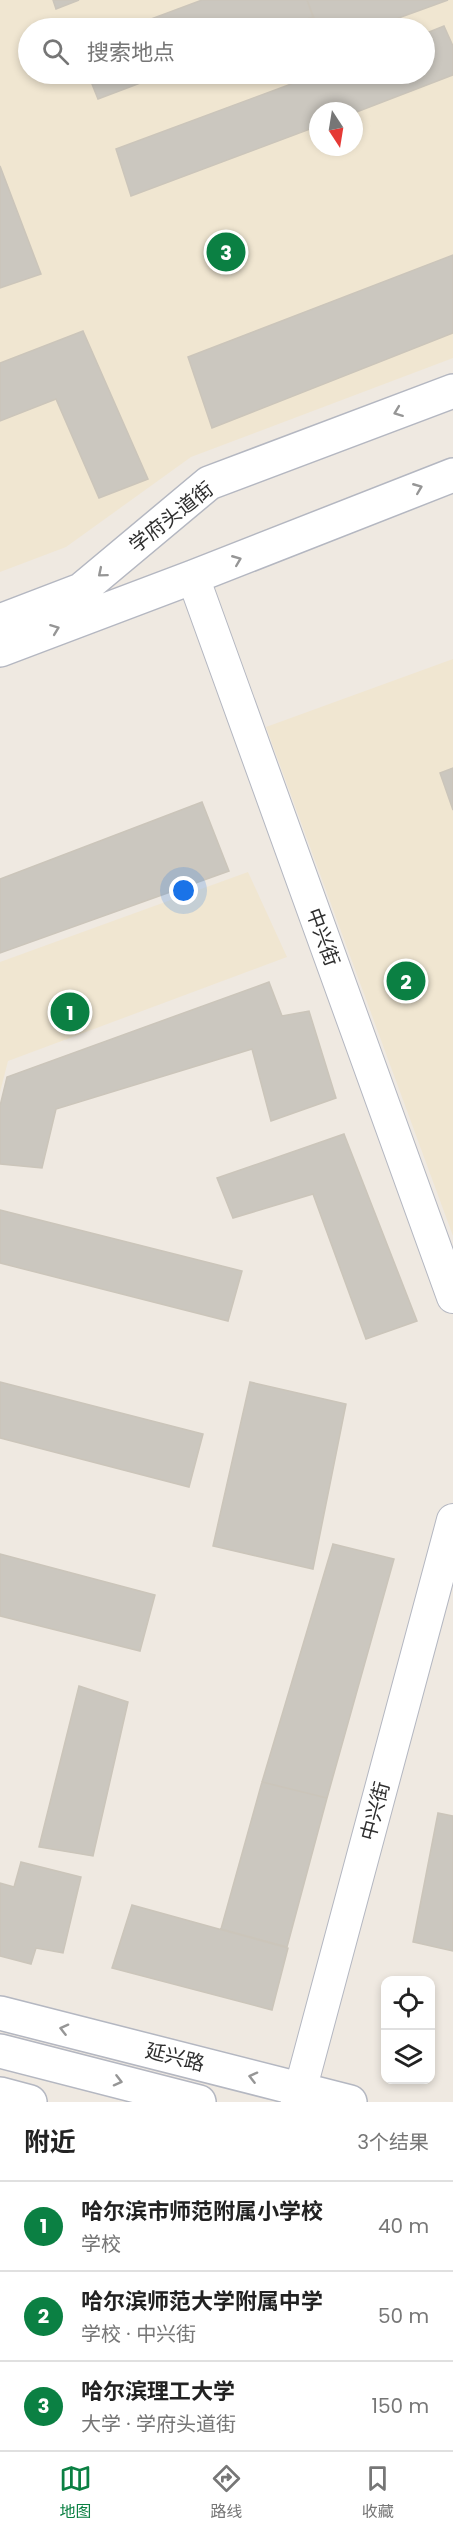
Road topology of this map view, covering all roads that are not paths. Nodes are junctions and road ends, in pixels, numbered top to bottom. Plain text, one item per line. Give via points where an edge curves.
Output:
1 (453, 391) edge
2 (453, 475) edge
3 (194, 577) junction
4 (0, 621) edge
5 (0, 650) edge
6 (453, 1298) edge
7 (453, 1520) edge
8 (0, 2013) edge
9 (0, 2051) edge
10 (0, 2094) edge
11 (299, 2096) edge
12 (30, 2102) edge
13 (199, 2102) edge
14 (350, 2102) edge

1 -> 4 main road, 学府头道街 via 209,483 81,590
3 -> 2 main road
5 -> 3 main road
3 - 6 street, 中兴街
7 - 11 street, 中兴街
11 -> 8 main road, 延兴路
9 -> 13 main road
10 - 12 main road
11 - 14 main road, 延兴路

